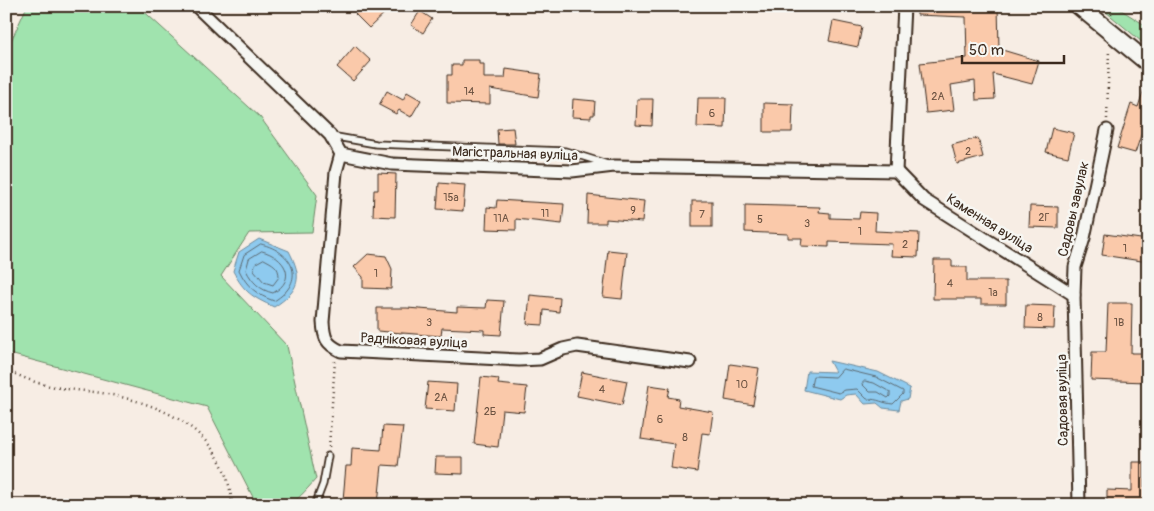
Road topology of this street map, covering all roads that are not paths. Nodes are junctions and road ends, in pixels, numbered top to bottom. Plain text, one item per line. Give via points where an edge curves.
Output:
1 (196, 6) edge
2 (904, 6) edge
3 (1079, 6) edge
4 (1148, 63) edge
5 (1107, 130) road end
6 (330, 136) junction
7 (342, 154) junction
8 (614, 166) junction
9 (896, 171) junction
10 (1074, 295) junction
11 (690, 362) dead end
12 (328, 456) road end
13 (315, 505) edge
14 (1079, 505) edge

1 - 6 street
2 - 9 street
3 - 4 street
5 - 10 street, Садовы завулак via 1075,268
6 - 7 street
6 - 8 lane via 376,144 564,151
7 - 8 street, Магістральная вуліца via 392,164 572,171
7 - 11 street, Радніковая вуліца via 336,172 323,322 324,338 329,345 341,351 519,360 540,359 577,346
8 - 9 street, Магістральная вуліца
9 - 10 street, Каменная вуліца via 924,200
10 - 14 street, Садовая вуліца
12 - 13 lane

